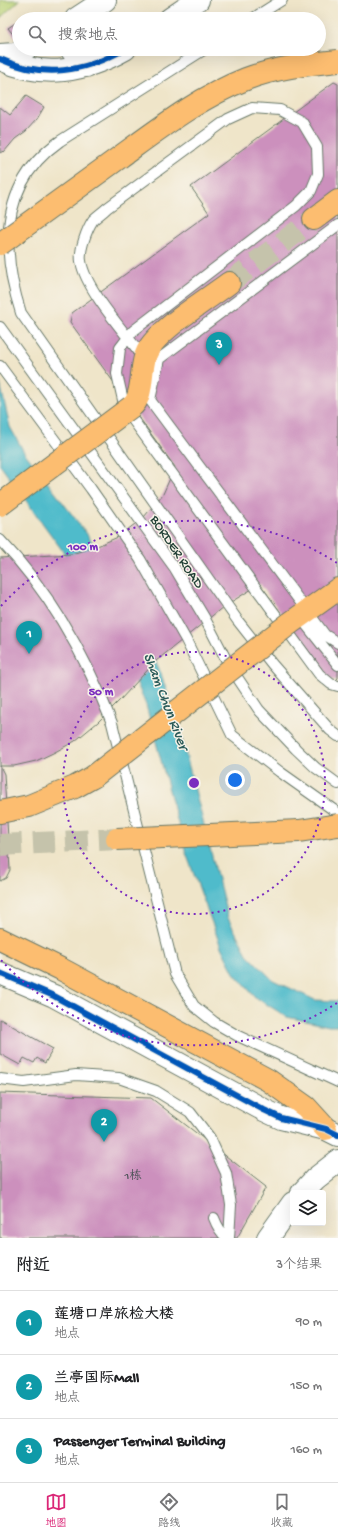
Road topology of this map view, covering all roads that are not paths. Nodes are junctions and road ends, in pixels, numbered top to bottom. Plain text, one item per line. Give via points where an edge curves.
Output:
1 (105, 0) edge
2 (198, 0) edge
3 (282, 0) edge
4 (87, 12) edge
5 (180, 12) edge
6 (263, 12) edge
7 (12, 54) edge
8 (0, 56) edge
9 (76, 56) edge
10 (109, 56) edge
11 (194, 56) edge
12 (0, 59) edge
13 (338, 61) edge
14 (86, 66) junction
15 (338, 202) edge
16 (314, 219) tunnel mouth
17 (338, 225) edge
18 (0, 244) edge
19 (229, 283) tunnel mouth
20 (0, 327) edge
21 (144, 358) junction
22 (0, 366) edge
23 (0, 505) edge
24 (0, 540) edge
25 (338, 589) edge
26 (295, 621) junction
27 (338, 643) edge
28 (338, 664) edge
29 (338, 686) edge
30 (338, 736) edge
31 (338, 784) edge
32 (0, 812) edge
33 (338, 813) edge
34 (338, 825) edge
35 (117, 839) tunnel mouth
36 (0, 939) edge
37 (0, 972) edge
38 (0, 1078) edge
39 (338, 1082) edge
40 (332, 1132) edge
41 (338, 1161) edge
42 (305, 1190) edge
43 (290, 1207) edge
44 (214, 1218) dead end
45 (228, 1238) edge
46 (268, 1238) edge

1 - 4 street
2 - 5 street
3 - 6 lane
7 - 8 street
9 - 14 street
10 - 14 street
11 - 30 lane via 60,140 29,167 15,190 5,217 2,247 5,275 21,313 238,621 277,670
12 - 14 street via 34,70 68,70
13 - 18 highway, bridge via 290,67 246,79 216,93 165,124
15 - 16 highway
17 - 27 lane via 159,360 150,400 325,635
19 - 21 highway via 151,343
20 - 31 lane, BORDER ROAD via 174,567 204,616 229,665 259,710 316,768
21 - 23 highway, bridge via 138,400
21 - 29 lane via 97,295 88,282 81,260 82,245 93,220 228,119 252,108 280,110 302,122 317,147 318,174 311,191 296,206 132,331 120,348 117,374 124,409 319,674 331,684
22 - 33 lane via 140,559 186,640 232,735
24 - 39 lane via 29,572 50,603 82,657 103,701 112,723 175,974 194,1006 238,1036
25 - 26 highway
26 - 28 lane
26 - 32 highway, bridge via 93,777 29,806
34 - 35 highway, bridge via 299,831
36 - 40 highway via 268,1080 306,1107
37 - 40 street via 54,996 264,1110 281,1118
38 - 45 lane via 24,1082 76,1075 119,1078 156,1091 190,1112 210,1138 226,1173 232,1205
41 - 42 street
43 - 46 street
44 - 45 lane via 216,1225

